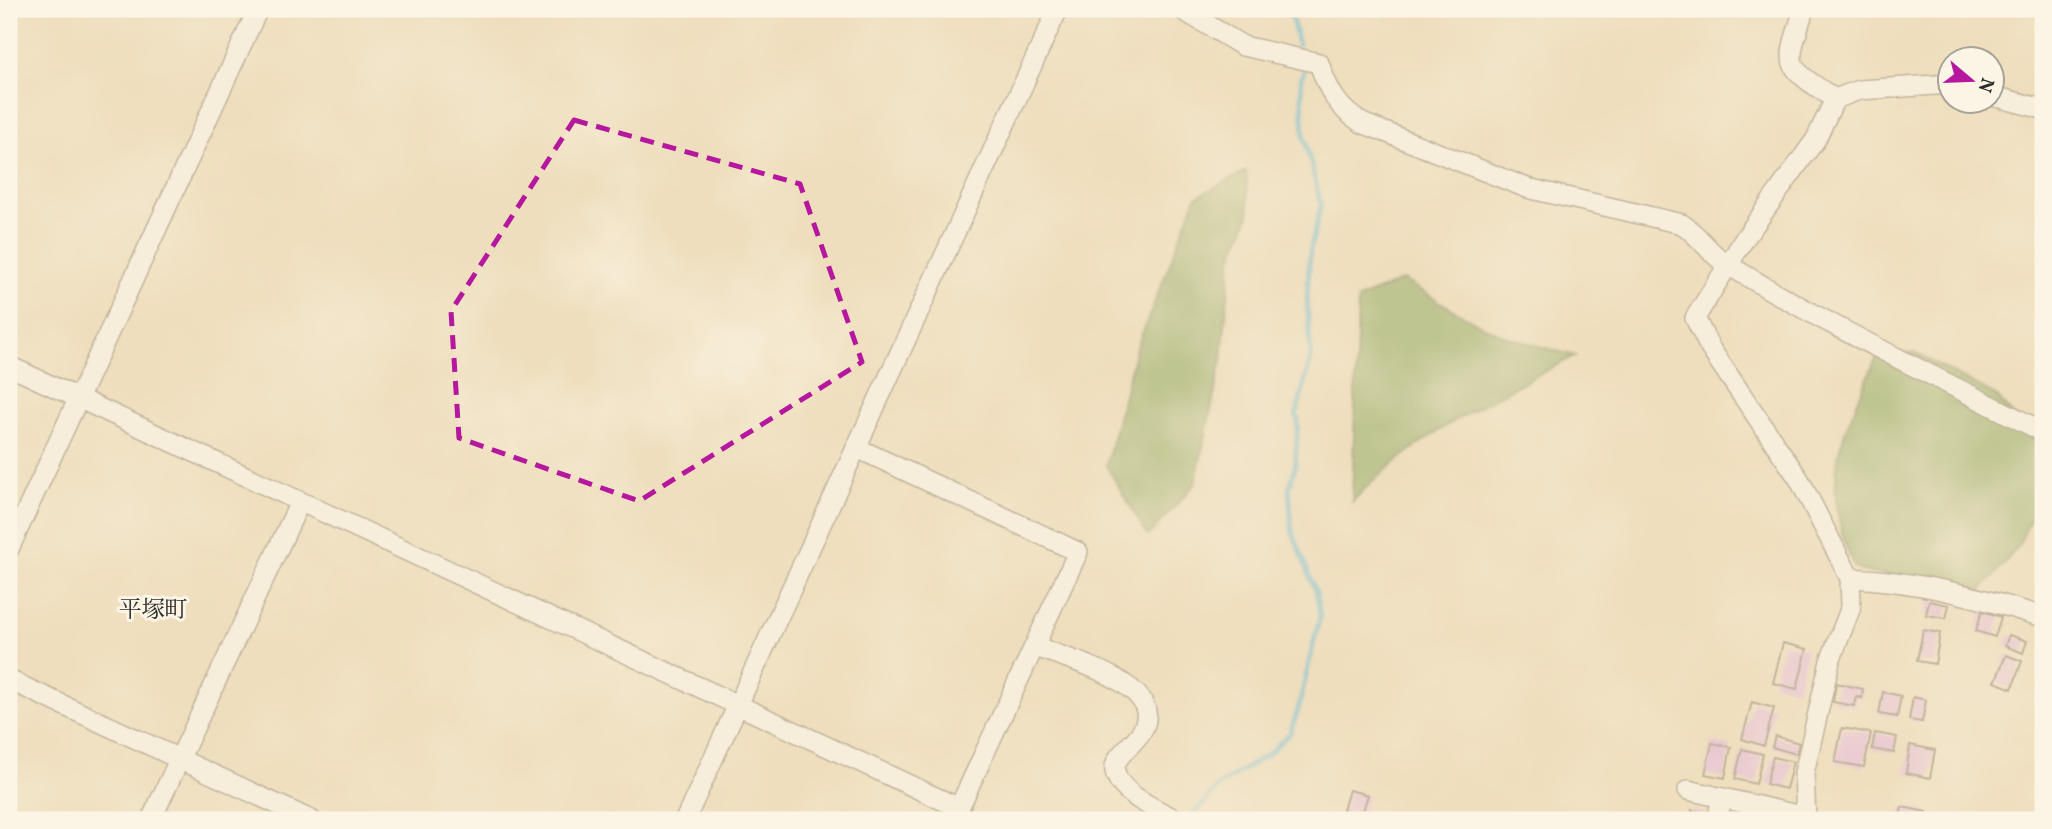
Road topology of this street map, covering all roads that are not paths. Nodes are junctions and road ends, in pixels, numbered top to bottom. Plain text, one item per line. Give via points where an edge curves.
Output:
1 (258, 9) edge
2 (1058, 9) edge
3 (1181, 9) edge
4 (1804, 9) edge
5 (1937, 85) edge
6 (1835, 99) junction
7 (2007, 100) edge
8 (2043, 109) edge
9 (1728, 265) junction
10 (9, 366) edge
11 (78, 397) junction
12 (2043, 432) edge
13 (857, 448) junction
14 (300, 502) junction
15 (9, 549) edge
16 (1850, 578) junction
17 (2043, 617) edge
18 (1036, 647) junction
19 (9, 680) edge
20 (739, 705) junction
21 (178, 759) junction
22 (1688, 790) dead end
23 (1722, 798) junction
24 (1806, 818) edge
25 (151, 820) edge
26 (311, 820) edge
27 (685, 820) edge
28 (1176, 820) edge
29 (1717, 820) edge

1 - 11 street
2 - 13 street
3 - 9 street via 1243,46 1319,63 1328,91 1346,114 1362,123 1527,188 1682,224
4 - 6 street via 1789,57 1795,72
5 - 6 street via 1858,90
6 - 9 street via 1816,139
7 - 8 street
9 - 12 street
9 - 16 street via 1695,318 1710,348 1799,479
10 - 11 street
11 - 14 street
11 - 15 street
13 - 18 street via 1078,552
13 - 20 street
14 - 20 street
14 - 21 street
16 - 17 street via 1899,580 1950,590
16 - 24 street via 1851,607 1830,661 1804,773
18 - 20 street via 959,808
18 - 28 street via 1117,678 1136,692 1146,709 1146,724 1115,769 1133,795
19 - 21 street
20 - 27 street
21 - 25 street
21 - 26 street
22 - 23 street
23 - 24 street
23 - 29 street

